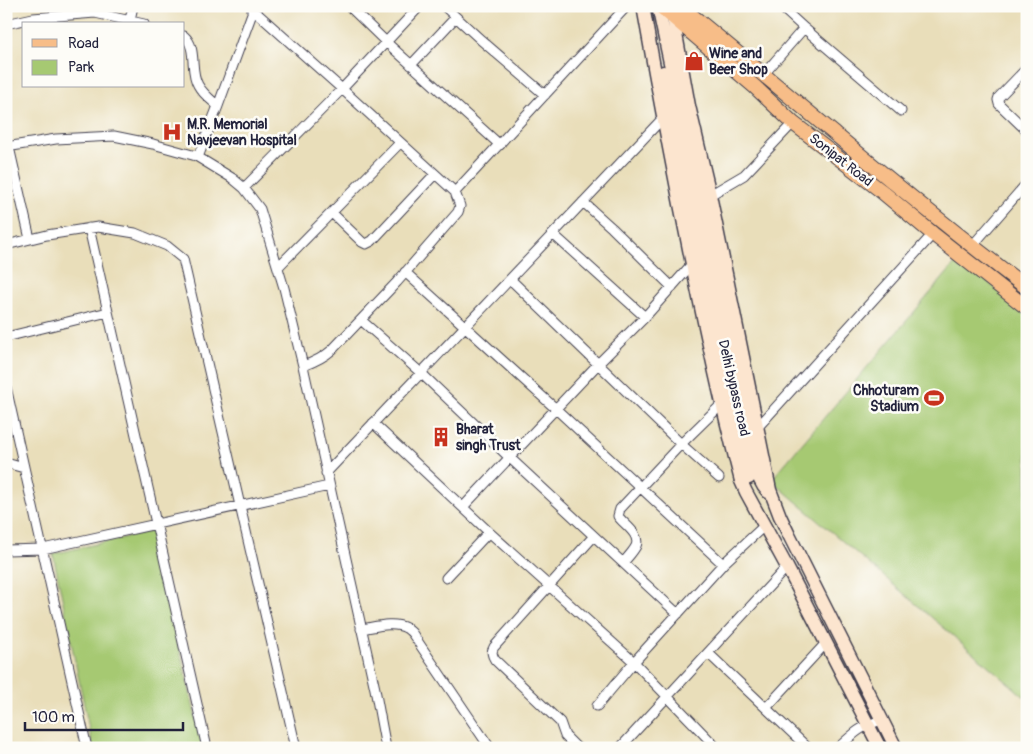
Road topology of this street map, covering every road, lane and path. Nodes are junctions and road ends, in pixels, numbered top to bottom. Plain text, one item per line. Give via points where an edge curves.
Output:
1 (133, 6) edge
2 (349, 6) edge
3 (420, 6) edge
4 (444, 6) edge
5 (627, 6) edge
6 (643, 6) edge
7 (650, 6) edge
8 (659, 6) edge
9 (780, 6) edge
10 (253, 9) edge
11 (91, 10) edge
12 (674, 10) edge
13 (456, 17) junction
14 (130, 20) junction
15 (137, 22) edge
16 (6, 24) edge
17 (804, 28) junction
18 (185, 37) edge
19 (386, 42) junction
20 (411, 65) junction
21 (1027, 68) edge
22 (764, 74) junction
23 (342, 89) junction
24 (545, 95) junction
25 (218, 106) junction
26 (902, 111) dead end
27 (663, 118) junction
28 (793, 122) junction
29 (1027, 131) edge
30 (400, 143) junction
31 (500, 145) junction
32 (7, 147) edge
33 (198, 157) junction
34 (436, 174) junction
35 (890, 179) junction
36 (1027, 183) edge
37 (244, 188) junction
38 (880, 190) junction
39 (455, 192) junction
40 (710, 195) junction
41 (583, 202) junction
42 (332, 213) junction
43 (89, 228) junction
44 (553, 234) junction
45 (933, 234) junction
46 (30, 239) junction
47 (6, 245) edge
48 (972, 246) junction
49 (692, 264) junction
50 (278, 267) junction
51 (405, 272) junction
52 (710, 273) junction
53 (510, 279) junction
54 (672, 287) junction
55 (1027, 288) edge
56 (1027, 308) edge
57 (108, 312) junction
58 (645, 317) junction
59 (361, 320) junction
60 (465, 326) junction
61 (6, 336) edge
62 (598, 364) junction
63 (302, 366) junction
64 (420, 373) junction
65 (6, 387) edge
66 (722, 404) junction
67 (556, 409) junction
68 (373, 423) junction
69 (757, 428) junction
70 (681, 444) junction
71 (510, 458) junction
72 (6, 463) edge
73 (24, 468) junction
74 (326, 472) junction
75 (719, 478) dead end
76 (329, 486) junction
77 (640, 488) junction
78 (773, 497) junction
79 (750, 499) junction
80 (240, 505) junction
81 (463, 507) junction
82 (156, 524) junction
83 (766, 525) junction
84 (489, 532) junction
85 (594, 536) junction
86 (43, 549) junction
87 (6, 550) edge
88 (623, 563) junction
89 (723, 564) junction
90 (788, 567) junction
91 (446, 578) dead end
92 (549, 586) junction
93 (678, 614) junction
94 (361, 629) junction
95 (826, 642) junction
96 (708, 653) junction
97 (634, 662) junction
98 (668, 696) junction
99 (596, 706) dead end
100 (766, 708) junction
101 (882, 720) junction
102 (868, 724) junction
103 (716, 747) edge
104 (87, 748) edge
105 (207, 748) edge
106 (296, 748) edge
107 (386, 748) edge
108 (490, 748) edge
109 (576, 748) edge
110 (620, 748) edge
111 (808, 748) edge
112 (838, 748) edge
113 (880, 748) edge
114 (896, 748) edge

1 - 14 street
2 - 19 street
3 - 19 street
4 - 13 street
5 - 24 street
6 - 27 main road, Delhi bypass road
7 - 52 main road
8 - 12 main road, Sonipat Road
8 - 52 main road
9 - 17 street
10 - 23 street
10 - 25 street
11 - 14 street
11 - 16 street
12 - 22 main road, Sonipat Road
12 - 28 main road, Sonipat Road
12 - 40 main road, Delhi bypass road via 689,106
13 - 20 street
13 - 24 street
14 - 15 street
17 - 22 street
17 - 26 street
18 - 25 street via 191,46 198,86
19 - 20 street
19 - 23 street
20 - 31 street
21 - 29 street via 998,100
22 - 35 main road, Sonipat Road
23 - 30 street
23 - 37 street
24 - 31 street
25 - 33 street
27 - 41 street
27 - 49 main road, Delhi bypass road
28 - 38 main road, Sonipat Road
28 - 40 street via 744,175
30 - 34 street
30 - 42 street
31 - 39 street
32 - 33 street via 56,139 114,136
32 - 46 street
33 - 37 street
34 - 39 street
34 - 42 street via 366,244
35 - 38 main road
35 - 48 main road, Sonipat Road
36 - 48 street
37 - 50 street via 260,208
38 - 45 main road, Sonipat Road
39 - 51 street via 460,206 458,212
40 - 69 main road, Delhi bypass road
41 - 44 street
41 - 54 street
42 - 50 street
43 - 46 street
43 - 57 street
43 - 80 street via 135,233 167,246 183,259
44 - 53 street
44 - 58 street
45 - 56 main road, Sonipat Road
45 - 69 street
46 - 47 street
48 - 55 main road, Sonipat Road
49 - 54 street
49 - 66 main road, Delhi bypass road
50 - 63 street
51 - 59 street
51 - 60 street
52 - 78 main road via 759,479
52 - 79 main road via 740,442 752,488
53 - 60 street
53 - 62 street
54 - 58 street
57 - 61 street
57 - 82 street
58 - 62 street
59 - 63 street via 325,357
59 - 64 street
60 - 64 street
60 - 67 street
62 - 67 street
62 - 70 street
63 - 74 street
64 - 68 street
64 - 71 street
65 - 73 street
66 - 70 street
66 - 79 main road, Delhi bypass road via 741,481
67 - 71 street
67 - 77 street
68 - 74 street
68 - 81 street
69 - 78 main road, Delhi bypass road
70 - 75 street
70 - 77 street
71 - 81 street
71 - 85 street
72 - 73 street
73 - 86 street
74 - 76 street
76 - 80 street
76 - 94 street
77 - 88 street via 620,509 618,516 637,540
77 - 89 street
78 - 101 main road, Delhi bypass road via 797,553
79 - 83 main road, Delhi bypass road
80 - 82 street
80 - 106 street
81 - 84 street
82 - 86 street
82 - 105 street
83 - 89 street
83 - 90 main road, Delhi bypass road
84 - 91 street
84 - 92 street
85 - 88 street
85 - 92 street
86 - 87 street
86 - 104 street
88 - 93 street
89 - 93 street
90 - 95 main road, Delhi bypass road
90 - 96 street
92 - 97 street
92 - 109 street via 494,647 492,656 560,722 565,736
93 - 97 street
94 - 107 street
94 - 108 street via 399,625 412,633
95 - 100 street
95 - 102 main road, Delhi bypass road
96 - 98 street
96 - 100 street
97 - 98 street
97 - 99 street
98 - 103 street
98 - 110 street
100 - 111 street
101 - 102 street
101 - 114 main road, Delhi bypass road
102 - 112 street
102 - 113 main road, Delhi bypass road

